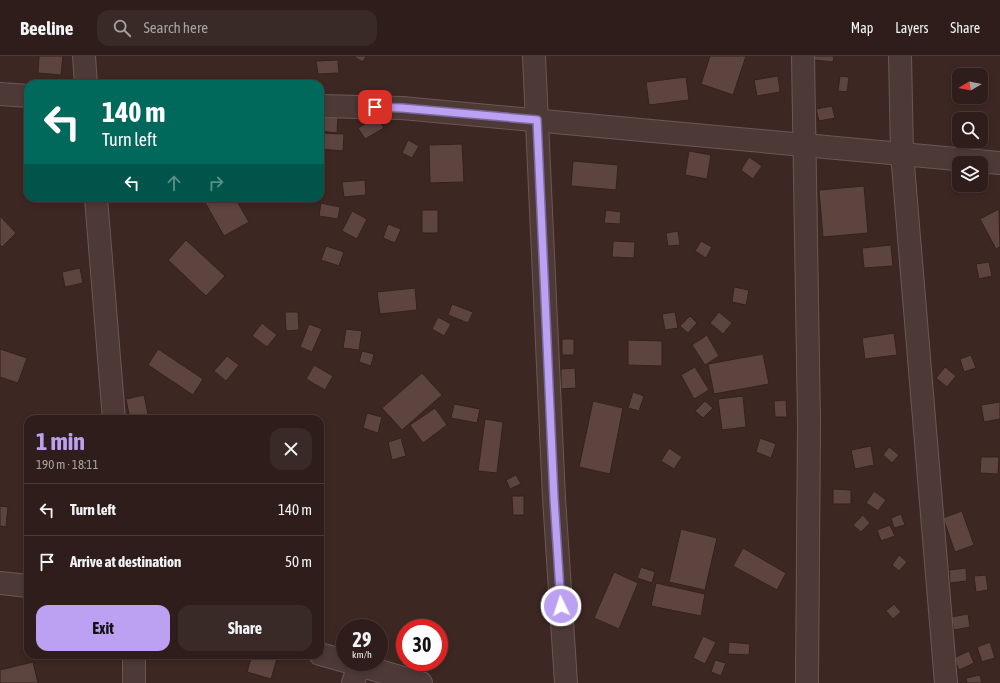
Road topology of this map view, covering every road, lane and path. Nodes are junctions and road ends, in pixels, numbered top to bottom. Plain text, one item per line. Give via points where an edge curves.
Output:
1 (84, 56) edge
2 (534, 56) edge
3 (803, 56) edge
4 (900, 56) edge
5 (86, 80) edge
6 (0, 94) edge
7 (24, 96) edge
8 (324, 106) edge
9 (537, 120) junction
10 (804, 144) junction
11 (902, 153) junction
12 (1000, 163) edge
13 (96, 202) edge
14 (114, 415) edge
15 (0, 583) edge
16 (24, 586) edge
17 (324, 656) edge
18 (134, 659) edge
19 (336, 661) edge
20 (365, 671) edge
21 (134, 683) edge
22 (421, 683) edge
23 (566, 683) edge
24 (807, 683) edge
25 (946, 683) edge

1 - 5 street
2 - 9 street
3 - 10 street
4 - 11 street
6 - 7 street
8 - 9 street via 402,108
9 - 10 street
9 - 23 street via 554,490
10 - 11 street
10 - 24 street via 808,422
11 - 12 street
11 - 25 street
13 - 14 street
15 - 16 street
17 - 19 street
18 - 21 street
20 - 22 street

